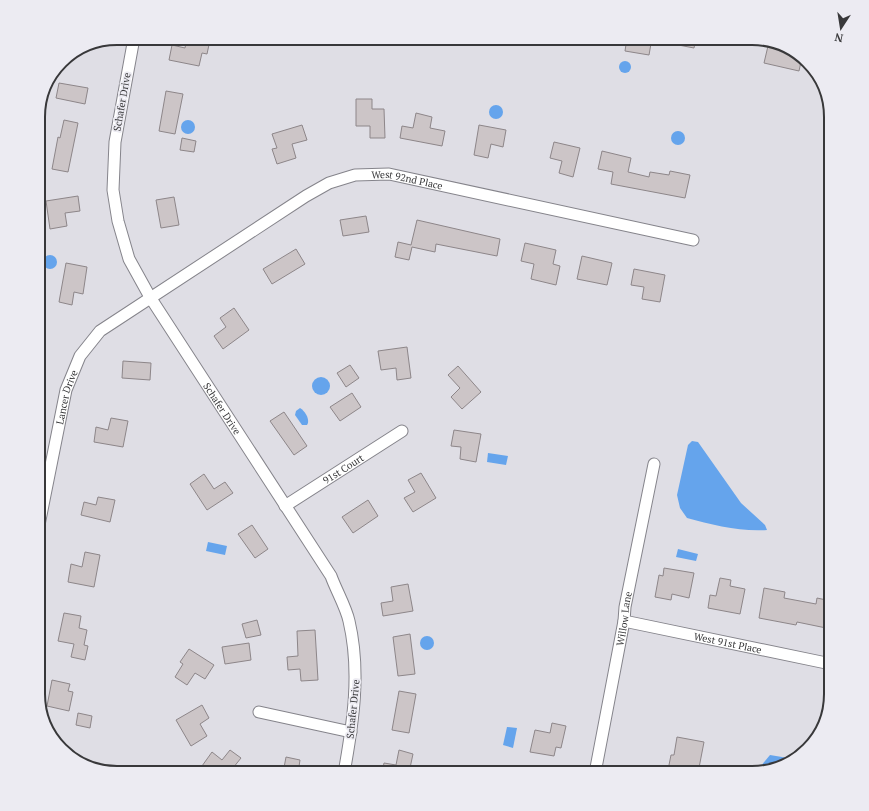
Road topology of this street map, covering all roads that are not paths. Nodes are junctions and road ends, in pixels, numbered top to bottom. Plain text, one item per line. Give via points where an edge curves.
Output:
1 (133, 45) edge
2 (693, 240) dead end
3 (150, 297) junction
4 (402, 431) dead end
5 (654, 464) dead end
6 (45, 495) edge
7 (285, 506) junction
8 (624, 621) junction
9 (824, 663) edge
10 (259, 712) dead end
11 (351, 732) junction
12 (345, 766) edge
13 (596, 766) edge

1 - 3 street, Schafer Drive via 115,142 113,190 118,221 129,258
2 - 3 street, West 92nd Place via 402,176 355,175 329,182
3 - 6 street, Lancer Drive via 100,330 80,356 66,390
3 - 7 street, Schafer Drive
4 - 7 street, 91st Court
5 - 8 street, Willow Lane
7 - 11 street, Schafer Drive via 331,576 349,621 356,673
8 - 9 street, West 91st Place
8 - 13 street, Willow Lane
10 - 11 street
11 - 12 street, Schafer Drive

